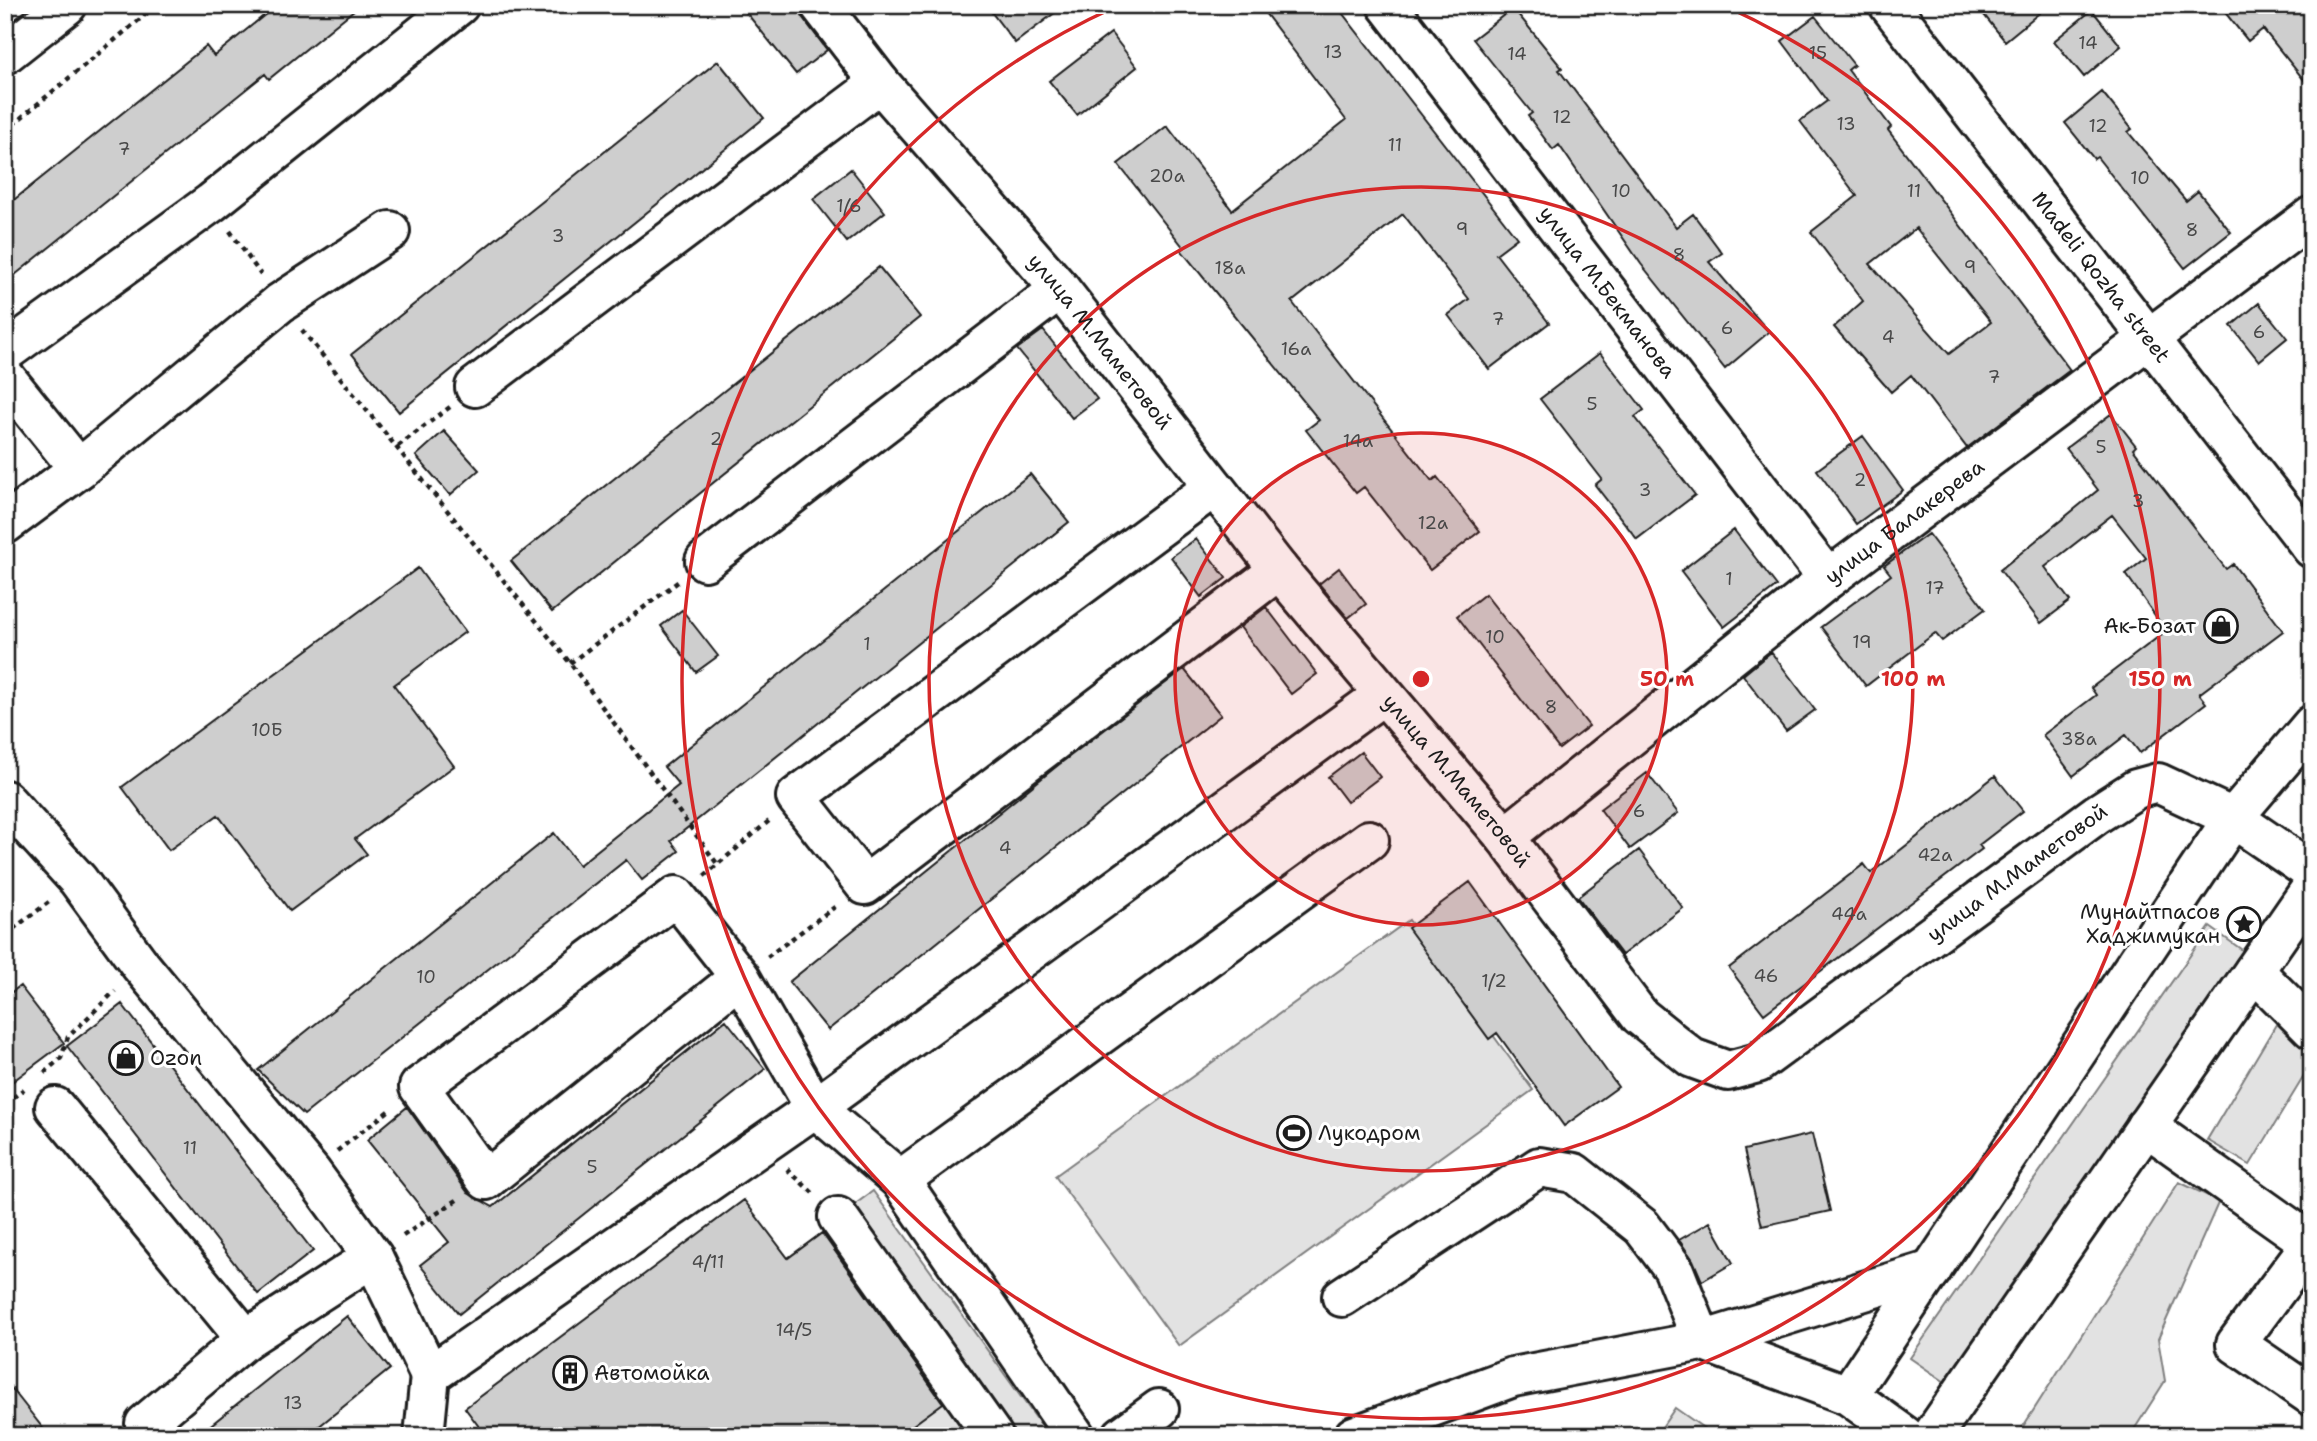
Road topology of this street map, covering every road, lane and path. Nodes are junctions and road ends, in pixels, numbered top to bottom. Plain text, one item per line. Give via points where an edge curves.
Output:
1 (67, 5) edge
2 (157, 5) edge
3 (459, 5) edge
4 (820, 5) edge
5 (1387, 5) edge
6 (1889, 5) edge
7 (5, 54) edge
8 (880, 83) junction
9 (5, 131) edge
10 (211, 203) junction
11 (2312, 216) edge
12 (390, 232) dead end
13 (1060, 289) junction
14 (280, 303) junction
15 (2149, 339) junction
16 (5, 352) edge
17 (5, 377) edge
18 (475, 387) joint
19 (398, 446) junction
20 (79, 469) junction
21 (1214, 487) junction
22 (5, 524) edge
23 (2312, 548) edge
24 (705, 561) joint
25 (1279, 570) junction
26 (1828, 579) junction
27 (570, 663) junction
28 (1383, 695) junction
29 (2312, 726) edge
30 (796, 797) junction
31 (5, 800) edge
32 (2233, 818) junction
33 (18, 835) edge
34 (1505, 837) junction
35 (1369, 840) dead end
36 (718, 865) junction
37 (2312, 872) edge
38 (78, 880) junction
39 (865, 885) junction
40 (2312, 887) edge
41 (676, 896) junction
42 (5, 935) edge
43 (141, 966) junction
44 (2254, 971) junction
45 (740, 977) junction
46 (2312, 1029) edge
47 (419, 1087) junction
48 (5, 1104) edge
49 (55, 1107) dead end
50 (815, 1108) junction
51 (2146, 1126) junction
52 (761, 1145) junction
53 (311, 1171) junction
54 (486, 1180) junction
55 (900, 1180) junction
56 (838, 1217) joint
57 (2311, 1242) edge
58 (373, 1256) junction
59 (1932, 1270) junction
60 (1342, 1297) dead end
61 (246, 1339) junction
62 (1702, 1341) junction
63 (430, 1375) junction
64 (1848, 1395) junction
65 (2312, 1396) edge
66 (1159, 1409) dead end
67 (145, 1424) dead end
68 (424, 1436) edge
69 (993, 1436) edge
70 (1075, 1436) edge
71 (1122, 1436) edge
72 (1354, 1436) edge
73 (1905, 1436) edge
74 (1932, 1436) edge

1 - 7 street
2 - 9 path
3 - 10 street
4 - 8 street, улица М.Маметовой
5 - 26 street, улица М.Бекманова
6 - 15 street, Madeli Qozha street
8 - 13 street, улица М.Маметовой
8 - 18 street
10 - 14 path
10 - 16 street
11 - 15 street, улица Балакерева
12 - 14 street
13 - 21 street, улица М.Маметовой
13 - 24 street
14 - 19 path
14 - 20 street
15 - 23 street, Madeli Qozha street
15 - 26 street, улица Балакерева
17 - 20 street
18 - 19 path
19 - 27 path
20 - 22 street
21 - 25 street, улица М.Маметовой
21 - 30 street
24 - 27 path
25 - 28 street, улица М.Маметовой
25 - 39 street
26 - 34 street, улица Балакерева
27 - 36 path
28 - 34 street, улица М.Маметовой
28 - 50 street
29 - 32 street
30 - 36 path
30 - 39 street
31 - 33 street
32 - 34 street, улица М.Маметовой via 2158,783 2136,789 1758,1063 1728,1071 1692,1058 1640,1016
32 - 37 street, улица М.Маметовой
32 - 59 street
33 - 38 street
35 - 55 street
36 - 41 path
38 - 42 path
38 - 43 street
39 - 45 path
40 - 44 street
41 - 45 street
41 - 47 street
43 - 48 path via 68,1037 61,1058
43 - 53 street
44 - 46 street
44 - 51 street
45 - 50 street
45 - 54 street
47 - 53 path
47 - 54 street
49 - 61 street
50 - 52 street
50 - 55 street
51 - 57 street
51 - 74 street
52 - 56 path
52 - 63 street
53 - 58 street
54 - 58 path
55 - 70 street
56 - 69 street
57 - 65 street via 2236,1344
58 - 61 street
58 - 63 street
59 - 62 street
59 - 64 street
60 - 62 street via 1539,1167 1574,1173 1642,1227 1673,1268
61 - 67 street
62 - 64 street
62 - 72 street via 1513,1377
63 - 68 street
64 - 73 street
66 - 71 street

